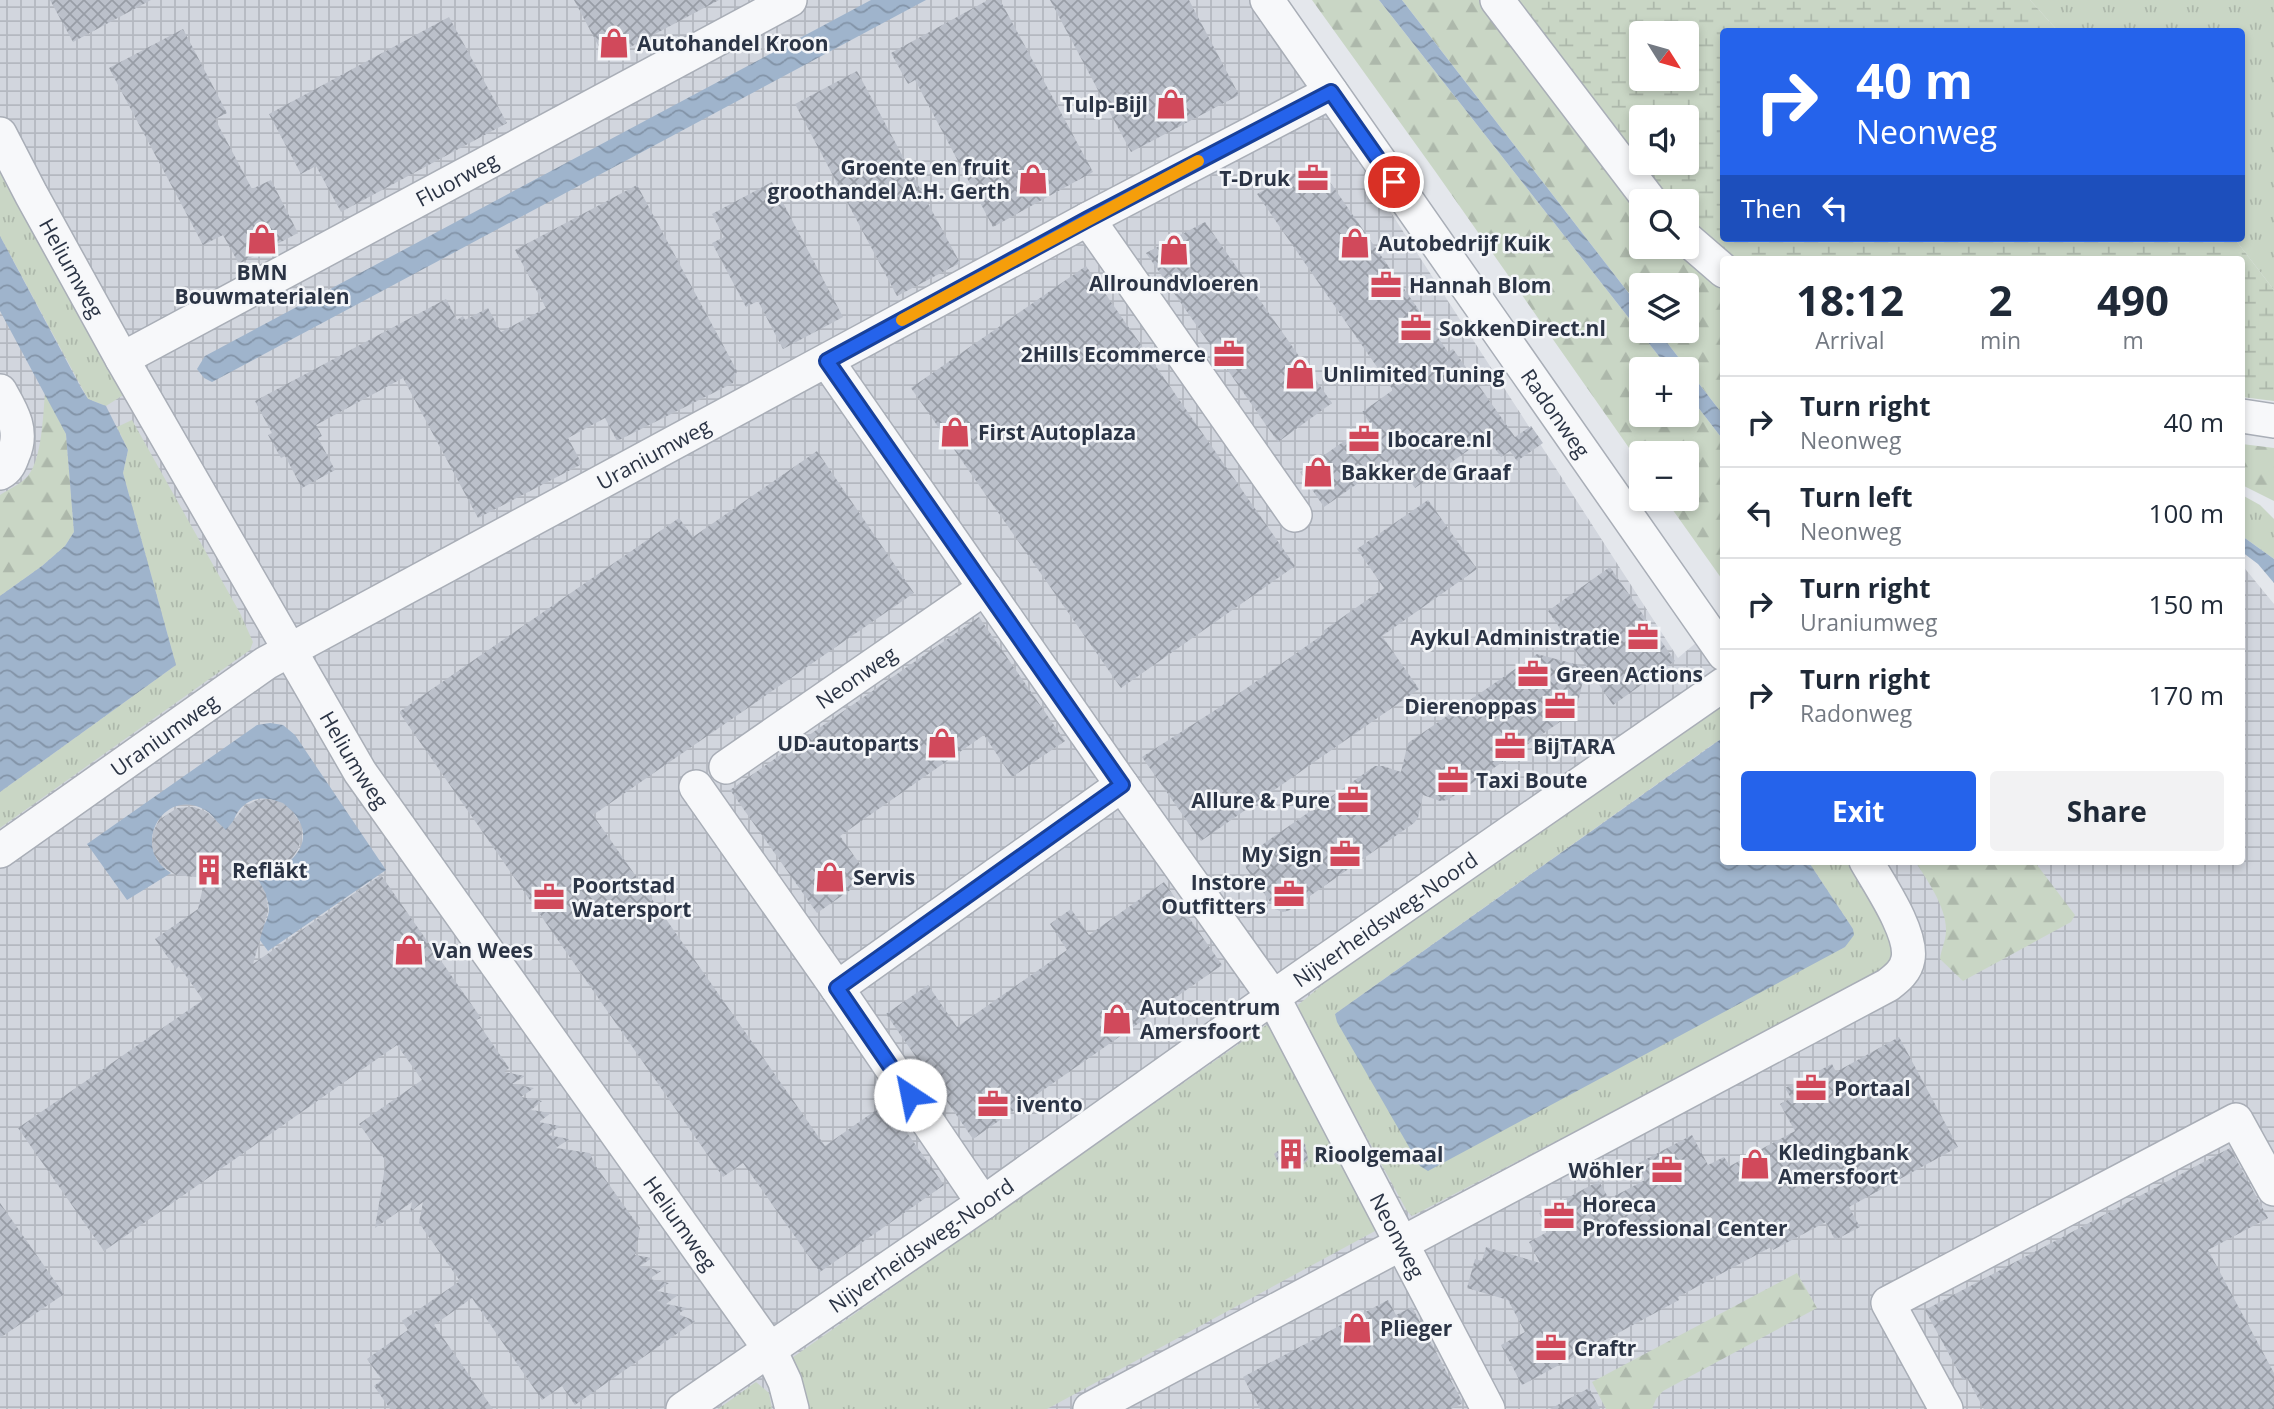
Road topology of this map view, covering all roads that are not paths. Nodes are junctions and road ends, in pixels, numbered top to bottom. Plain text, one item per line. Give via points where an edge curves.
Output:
1 (790, 0) edge
2 (1266, 0) edge
3 (1497, 0) edge
4 (1331, 92) junction
5 (0, 134) edge
6 (1641, 189) edge
7 (1088, 219) junction
8 (1699, 249) edge
9 (1720, 268) edge
10 (122, 359) junction
11 (827, 361) junction
12 (0, 391) edge
13 (2245, 416) edge
14 (2274, 421) edge
15 (0, 473) edge
16 (1295, 514) dead end
17 (985, 588) junction
18 (1720, 648) edge
19 (289, 651) junction
20 (1720, 687) edge
21 (726, 766) dead end
22 (1122, 785) junction
23 (696, 787) dead end
24 (0, 851) edge
25 (1869, 865) edge
26 (837, 988) junction
27 (1273, 998) junction
28 (2274, 1189) edge
29 (983, 1203) junction
30 (1402, 1243) junction
31 (769, 1349) junction
32 (683, 1409) edge
33 (792, 1409) edge
34 (1090, 1409) edge
35 (1488, 1409) edge
36 (1946, 1409) edge

1 - 10 street, Fluorweg
2 - 4 street, Radonweg
3 - 6 street
4 - 7 street, Uraniumweg
4 - 18 street, Radonweg
5 - 10 street, Heliumweg
7 - 11 street, Uraniumweg
7 - 16 street
8 - 9 street
10 - 19 street, Heliumweg
11 - 17 street, Neonweg
11 - 19 street, Uraniumweg
12 - 15 street via 16,419 19,443 7,469
13 - 14 street
17 - 21 street, Neonweg
17 - 22 street, Neonweg
19 - 24 street, Uraniumweg
19 - 31 street, Heliumweg via 360,772
20 - 27 street, Nijverheidsweg-Noord
22 - 26 street
22 - 27 street, Neonweg
23 - 26 street
25 - 30 street via 1905,936 1908,958 1901,974 1888,985
26 - 29 street
27 - 29 street, Nijverheidsweg-Noord
27 - 30 street, Neonweg
28 - 36 street via 2236,1120 1888,1303
29 - 31 street, Nijverheidsweg-Noord
30 - 34 street
30 - 35 street, Neonweg
31 - 32 street, Nijverheidsweg-Noord
31 - 33 street

